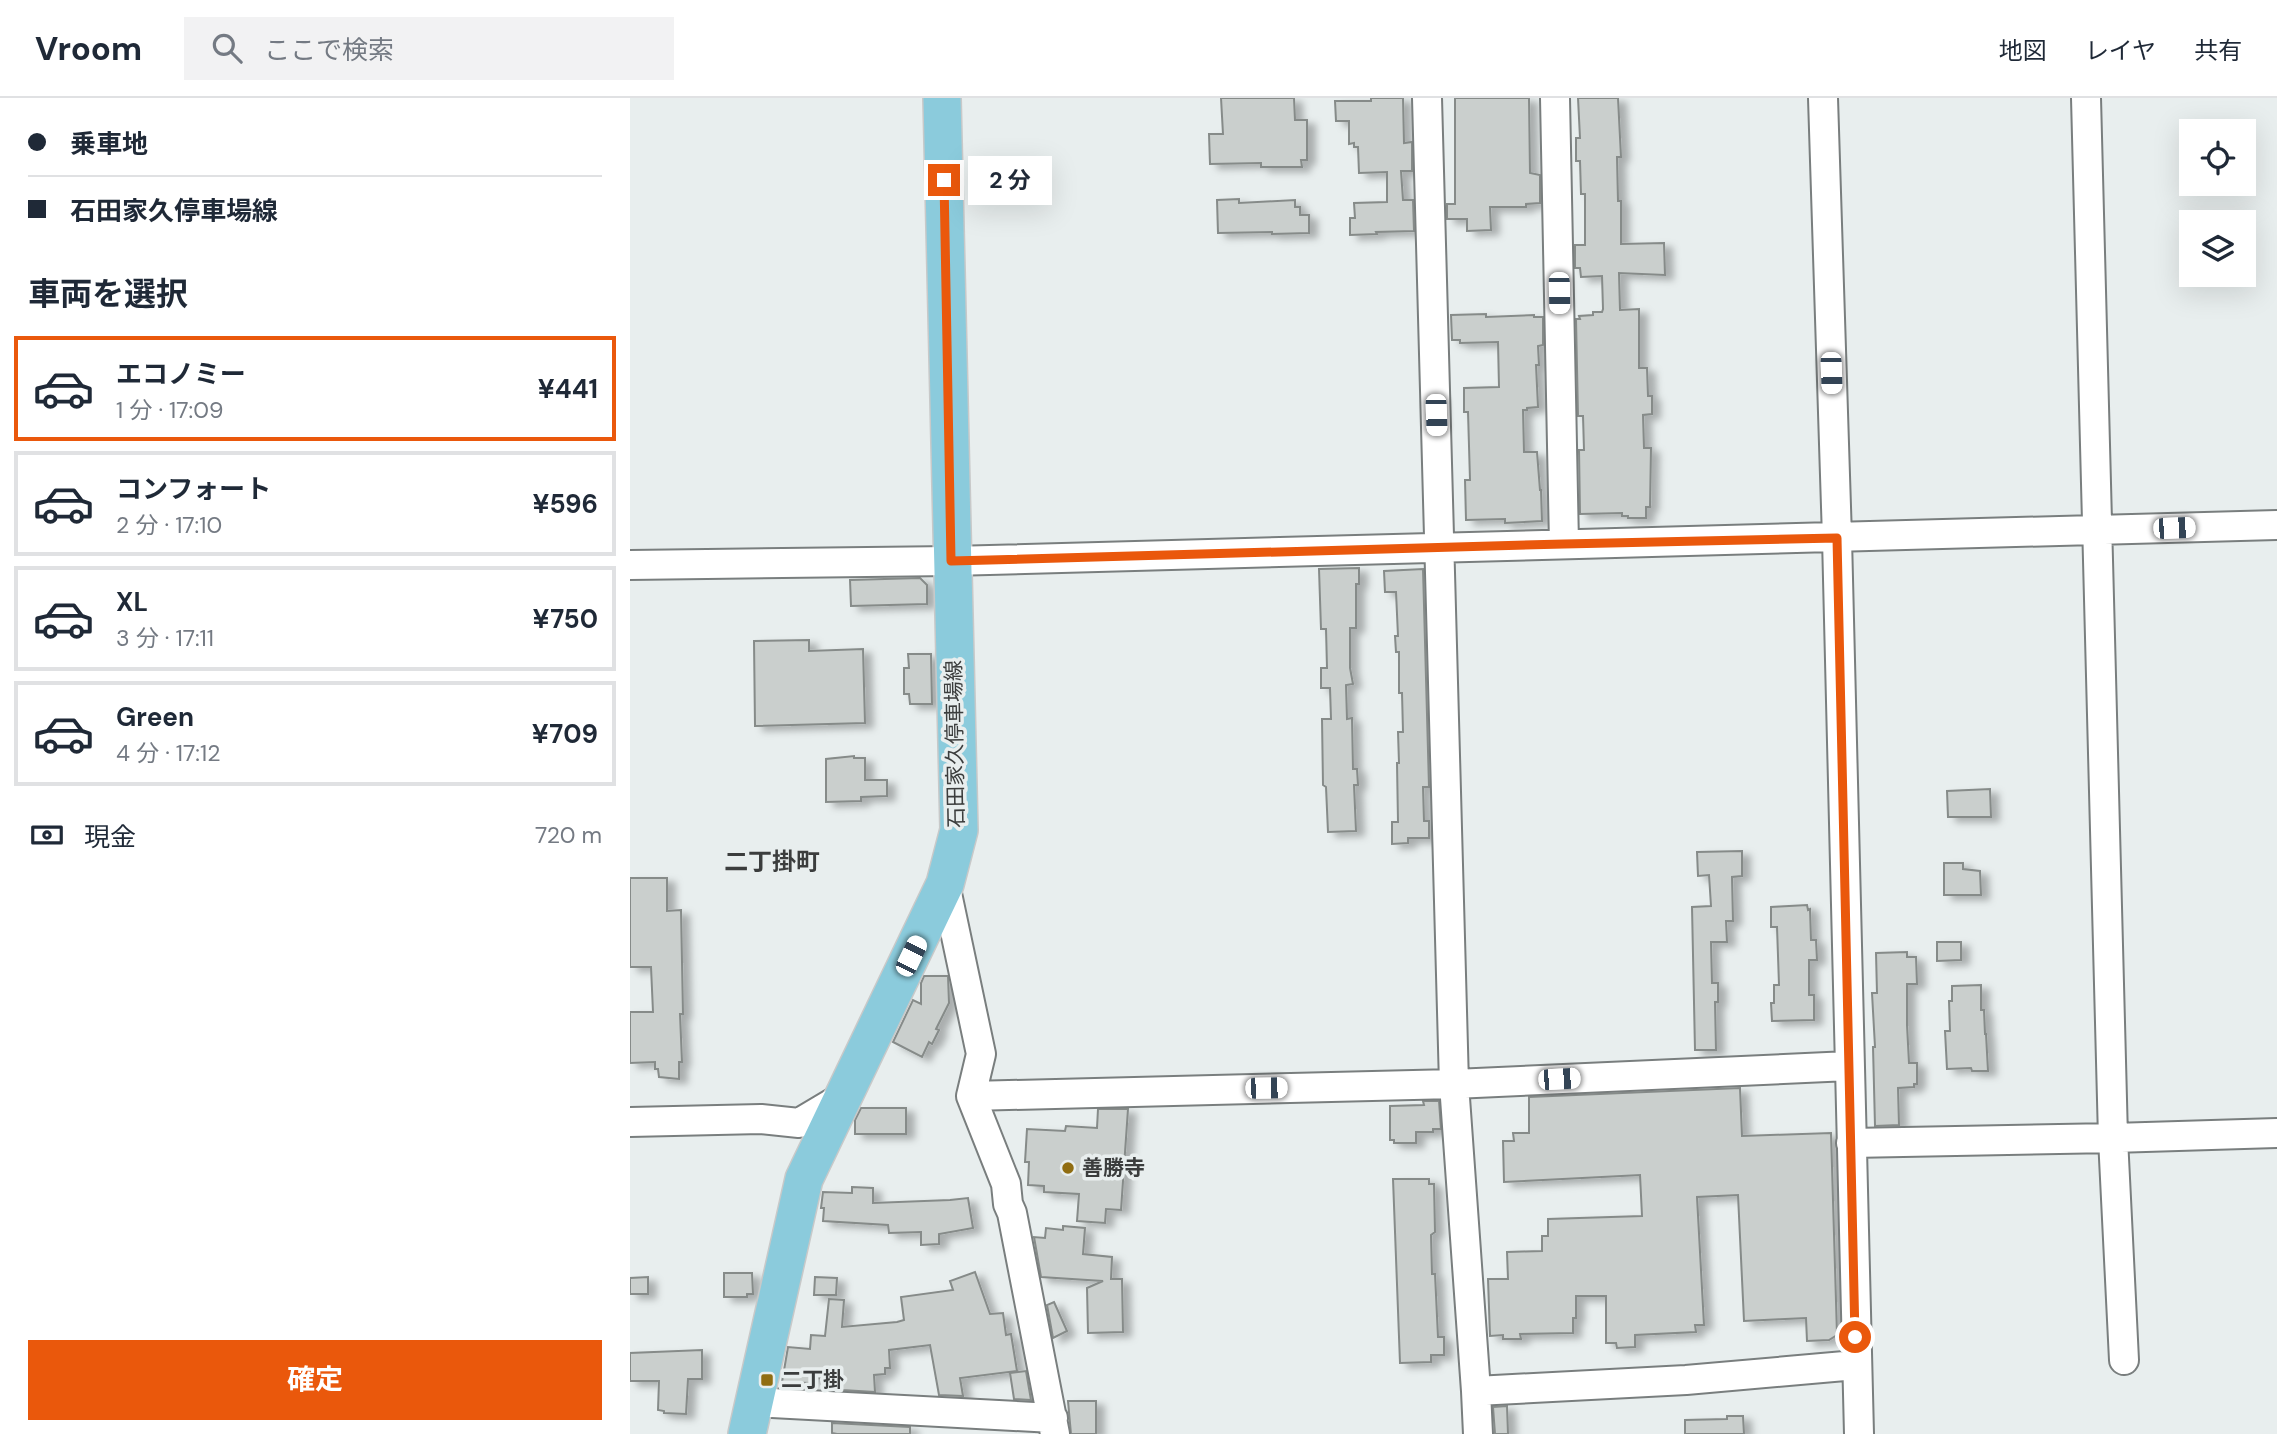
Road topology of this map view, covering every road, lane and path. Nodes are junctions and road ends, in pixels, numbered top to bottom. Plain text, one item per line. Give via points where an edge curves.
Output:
1 (942, 98) edge
2 (1427, 98) edge
3 (1555, 98) edge
4 (1823, 98) edge
5 (2086, 98) edge
6 (2277, 525) edge
7 (2097, 530) junction
8 (1837, 538) junction
9 (1564, 544) junction
10 (1439, 547) junction
11 (951, 561) junction
12 (630, 565) edge
13 (945, 884) junction
14 (1849, 1066) junction
15 (1454, 1084) junction
16 (971, 1096) junction
17 (841, 1098) junction
18 (630, 1122) edge
19 (2277, 1133) edge
20 (2113, 1138) junction
21 (1851, 1143) junction
22 (2124, 1360) dead end
23 (1856, 1365) junction
24 (1476, 1391) junction
25 (750, 1418) edge
26 (1054, 1426) edge
27 (1478, 1434) edge
28 (1859, 1434) edge

1 - 11 main road, 石田家久停車場線
2 - 10 street
3 - 9 street
4 - 8 street
5 - 7 street
6 - 7 street
7 - 8 street
7 - 20 street
8 - 9 street
8 - 14 street
9 - 10 street
10 - 11 street
10 - 15 street
11 - 12 street
11 - 13 main road, 石田家久停車場線 via 959,830
13 - 16 street via 981,1054
13 - 17 main road, 石田家久停車場線
14 - 15 street
14 - 21 street
15 - 16 street
15 - 24 street
16 - 26 street via 1006,1184
17 - 18 street via 799,1123 761,1119
17 - 25 main road, 石田家久停車場線 via 804,1179
19 - 20 street
20 - 21 street
20 - 22 street
21 - 23 street
23 - 24 street
23 - 28 street
24 - 27 street
25 - 26 street

